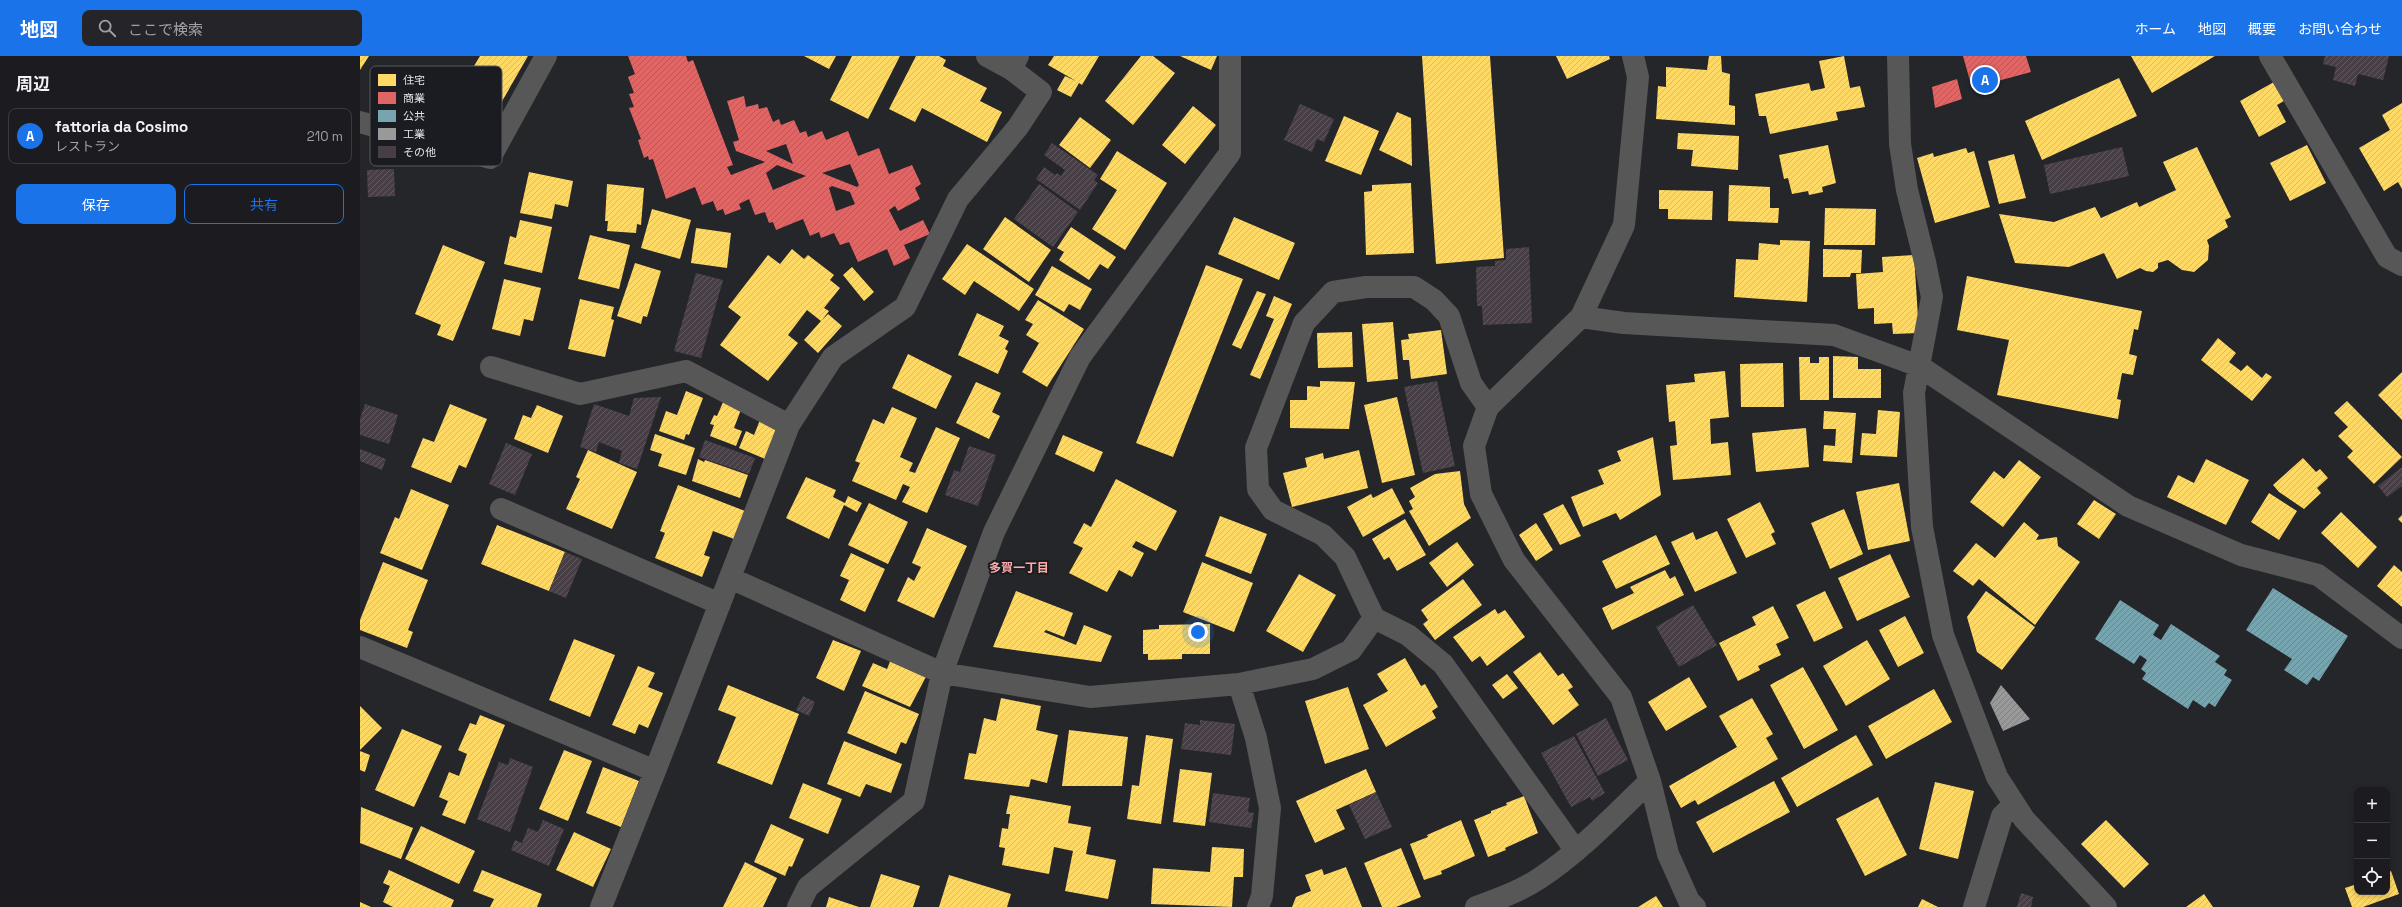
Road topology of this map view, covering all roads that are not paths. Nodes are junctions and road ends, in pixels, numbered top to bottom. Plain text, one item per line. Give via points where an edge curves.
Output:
1 (546, 56) edge
2 (987, 56) edge
3 (1230, 56) edge
4 (1633, 56) edge
5 (1898, 56) edge
6 (2270, 56) edge
7 (1015, 63) edge
8 (360, 122) edge
9 (370, 125) edge
10 (502, 136) edge
11 (2402, 265) edge
12 (1581, 318) junction
13 (1919, 366) junction
14 (491, 367) dead end
15 (1488, 407) junction
16 (789, 425) junction
17 (501, 509) dead end
18 (730, 578) junction
19 (720, 604) junction
20 (1374, 618) junction
21 (2402, 638) edge
22 (360, 647) edge
23 (942, 673) junction
24 (1239, 684) junction
25 (655, 771) junction
26 (1650, 781) junction
27 (2014, 804) junction
28 (1576, 851) junction
29 (601, 907) edge
30 (798, 907) edge
31 (1258, 907) edge
32 (1476, 907) edge
33 (1695, 907) edge
34 (1974, 907) edge
35 (2106, 907) edge

1 - 10 street
2 - 7 street
3 - 23 street via 1230,153 1080,357 994,532
4 - 12 street via 1638,77 1624,225
5 - 13 street via 1900,144 1907,190 1926,262 1932,297
6 - 11 street via 2387,257
7 - 16 street via 1040,92 1018,127 958,199 905,307 833,357
8 - 9 street
12 - 13 street via 1624,323 1834,335
12 - 15 street
13 - 21 street via 2128,506 2241,555 2318,576
13 - 27 street via 1914,393 1922,528 1943,635 1997,777
14 - 16 street via 580,394 686,371
15 - 20 street via 1471,383 1449,316 1434,300 1414,287 1366,287 1332,292 1304,323 1256,448 1258,489 1273,510 1323,535 1345,557
15 - 26 street via 1474,446 1481,494 1514,560 1622,697
16 - 18 street
17 - 19 street
18 - 19 street
18 - 23 street
19 - 25 street
20 - 24 street via 1351,650 1313,669
20 - 28 street via 1408,635 1443,664
22 - 25 street
23 - 24 street via 1090,698
23 - 30 street via 914,801 808,887
24 - 31 street via 1256,738 1270,808 1262,896
25 - 29 street
26 - 28 street
26 - 33 street via 1668,854 1689,901
27 - 34 street via 2002,816
27 - 35 street via 2024,819
28 - 32 street via 1540,879 1518,891

